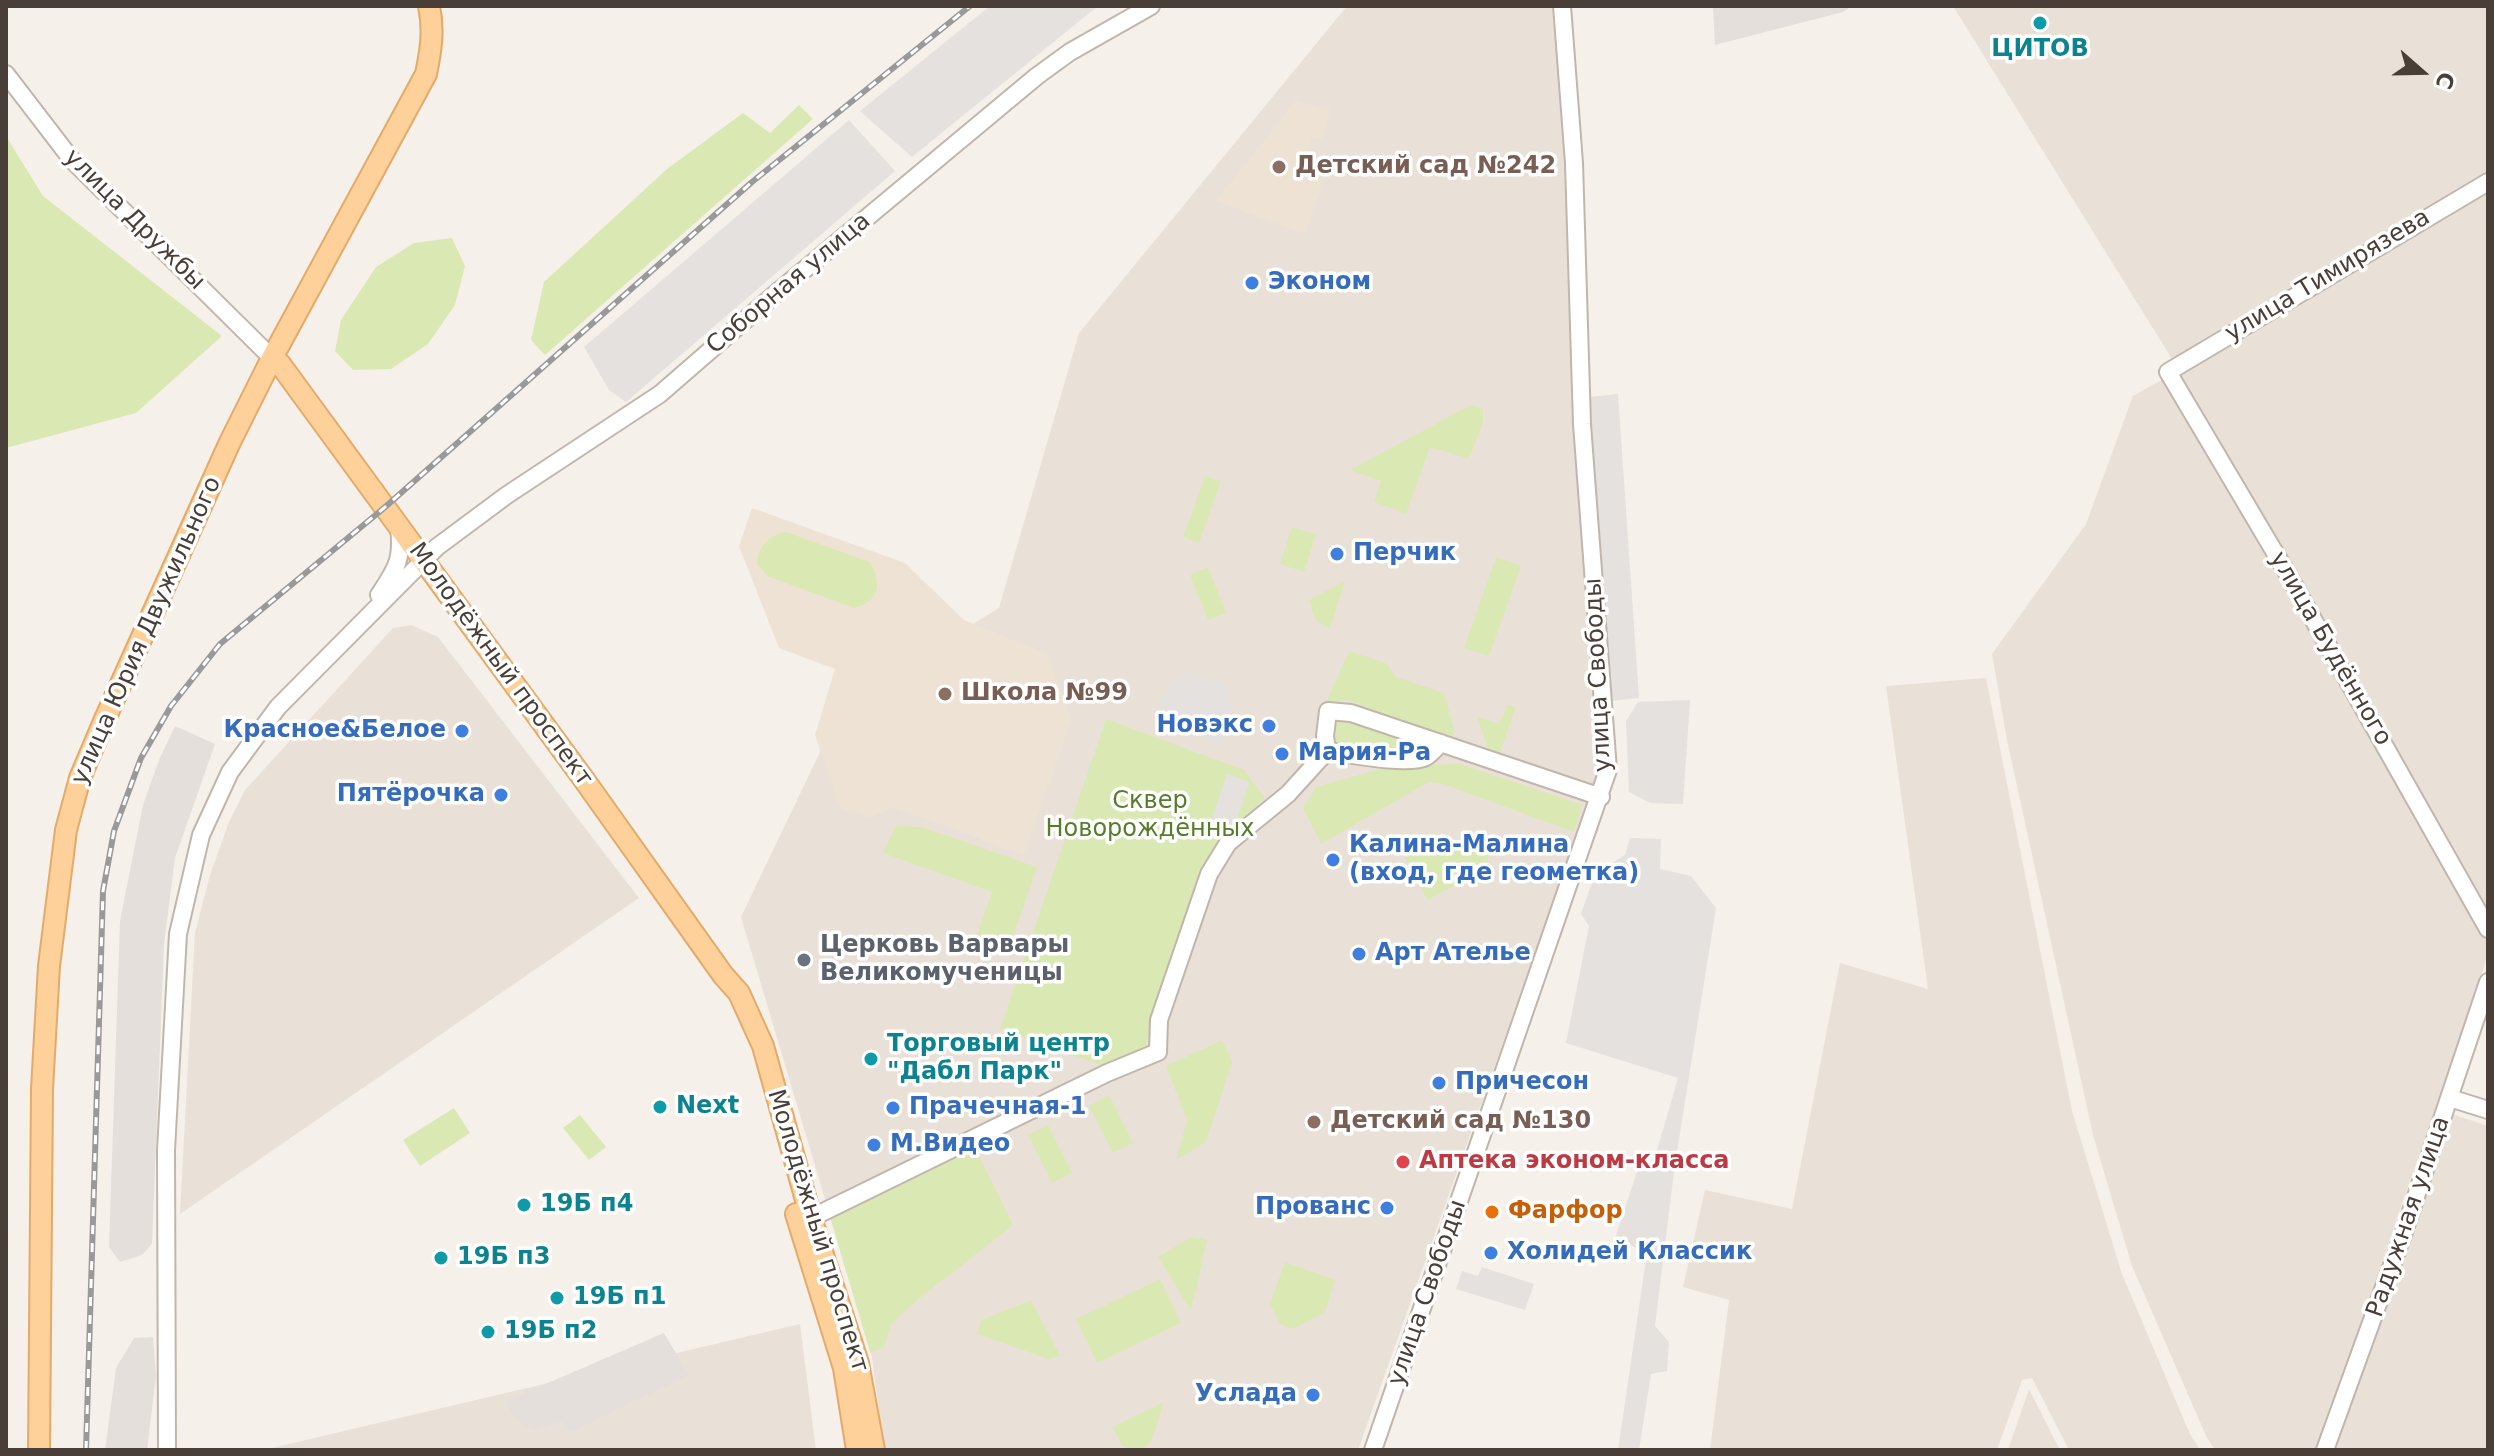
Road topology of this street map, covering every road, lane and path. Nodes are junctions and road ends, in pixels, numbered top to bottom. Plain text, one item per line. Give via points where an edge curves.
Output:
1 (429, 6) edge
2 (437, 6) edge
3 (1151, 6) edge
4 (1562, 6) edge
5 (6, 74) edge
6 (2488, 182) edge
7 (276, 361) junction
8 (2168, 372) joint
9 (398, 527) junction
10 (425, 560) junction
11 (365, 618) junction
12 (1441, 743) junction
13 (1327, 751) junction
14 (1601, 797) junction
15 (2488, 929) edge
16 (723, 975) junction
17 (2488, 982) edge
18 (2450, 1098) junction
19 (2488, 1110) edge
20 (811, 1218) junction
21 (39, 1450) edge
22 (48, 1450) edge
23 (167, 1450) edge
24 (857, 1450) edge
25 (874, 1450) edge
26 (1373, 1450) edge
27 (2325, 1450) edge

1 - 7 main road, улица Юрия Двужильного via 433,24 426,74
2 - 7 main road, улица Юрия Двужильного via 441,43 430,87
3 - 10 street, Соборная улица via 1037,76 660,394 507,495
4 - 14 street, улица Свободы via 1574,163 1582,424 1608,770
5 - 7 street, улица Дружбы via 72,160
6 - 8 street, улица Тимирязева
7 - 9 main road, Молодёжный проспект
7 - 21 main road, улица Юрия Двужильного via 230,442 105,719 80,778 66,830 49,966 42,1089
7 - 22 main road, улица Юрия Двужильного via 104,748 78,829 58,979
8 - 15 street, улица Будённого
9 - 10 main road, Молодёжный проспект
9 - 11 street via 400,561
10 - 11 street, Соборная улица
10 - 16 main road, Молодёжный проспект
11 - 23 street via 278,707 248,746 214,804 190,874 178,934 166,1150
12 - 13 street via 1426,757 1410,760
12 - 13 street via 1351,713 1328,711
12 - 14 street
13 - 20 street via 1288,794 1228,843 1209,874 1159,1020 1158,1052
14 - 26 street, улица Свободы
16 - 20 main road, Молодёжный проспект via 739,993 763,1046
16 - 24 main road, Молодёжный проспект via 844,1368
17 - 18 street, Радужная улица
18 - 19 street
18 - 27 street, Радужная улица
20 - 25 main road, Молодёжный проспект via 858,1363

